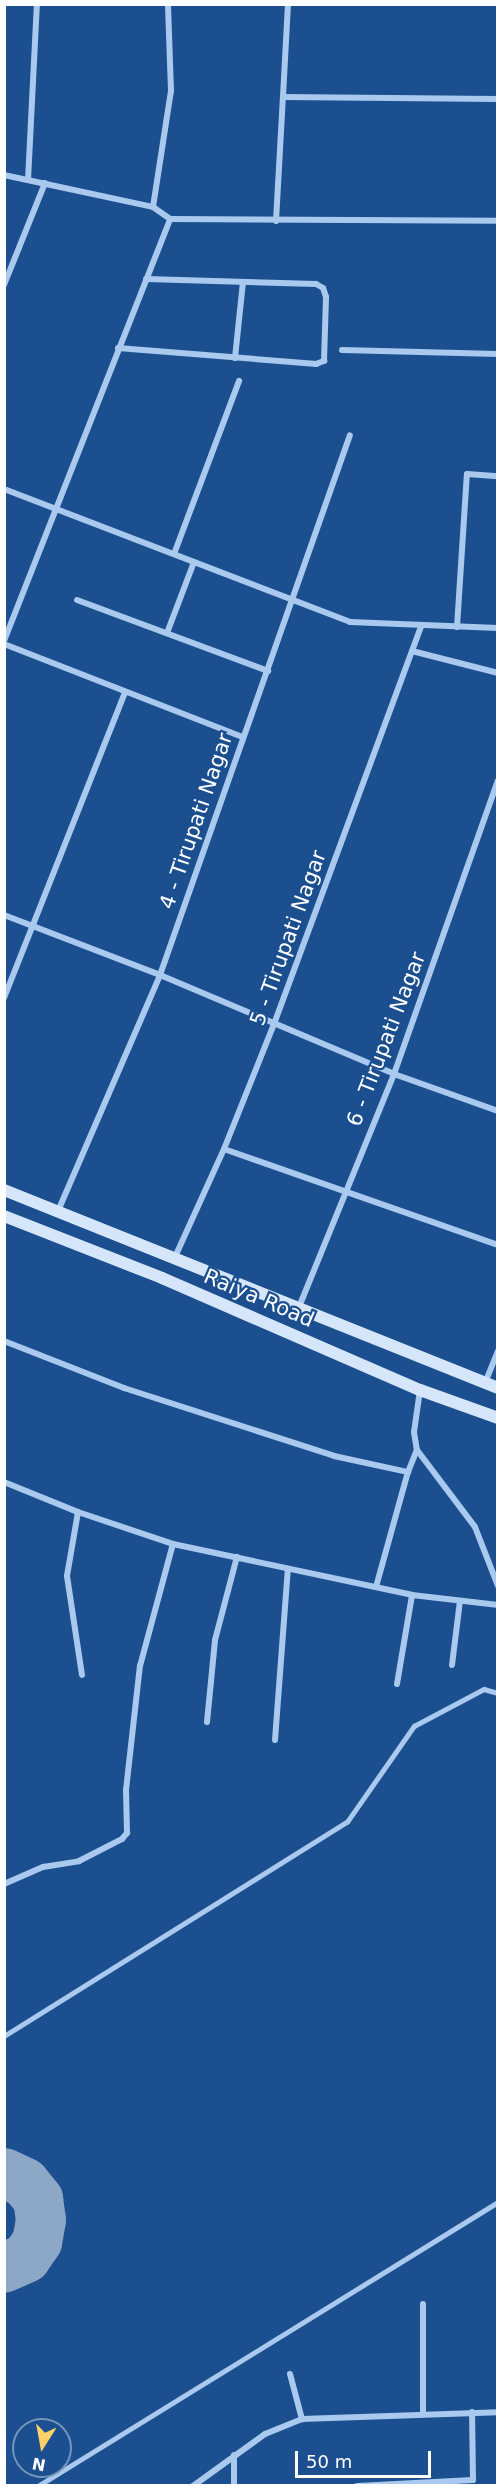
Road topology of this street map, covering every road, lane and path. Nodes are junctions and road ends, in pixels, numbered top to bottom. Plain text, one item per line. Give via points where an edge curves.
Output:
1 (37, 4) edge
2 (168, 4) edge
3 (288, 4) edge
4 (283, 98) junction
5 (498, 99) edge
6 (4, 175) edge
7 (28, 180) junction
8 (45, 183) junction
9 (153, 207) junction
10 (170, 219) junction
11 (276, 221) junction
12 (498, 221) edge
13 (146, 279) junction
14 (243, 282) junction
15 (4, 285) edge
16 (118, 348) junction
17 (342, 350) dead end
18 (498, 354) edge
19 (235, 358) junction
20 (239, 381) dead end
21 (350, 435) dead end
22 (498, 476) edge
23 (4, 489) edge
24 (53, 508) junction
25 (174, 554) junction
26 (194, 562) junction
27 (77, 600) dead end
28 (295, 600) junction
29 (421, 627) junction
30 (458, 627) junction
31 (498, 628) edge
32 (167, 633) junction
33 (4, 643) edge
34 (412, 651) junction
35 (268, 671) junction
36 (498, 673) edge
37 (125, 693) junction
38 (243, 737) junction
39 (498, 781) edge
40 (4, 915) edge
41 (32, 927) junction
42 (160, 975) junction
43 (4, 998) edge
44 (274, 1024) junction
45 (394, 1074) junction
46 (498, 1111) edge
47 (224, 1149) junction
48 (4, 1190) edge
49 (345, 1190) junction
50 (58, 1211) junction
51 (4, 1216) edge
52 (498, 1245) edge
53 (175, 1257) junction
54 (299, 1307) junction
55 (4, 1341) edge
56 (498, 1351) edge
57 (485, 1383) junction
58 (498, 1388) edge
59 (420, 1390) junction
60 (498, 1418) edge
61 (417, 1450) junction
62 (408, 1472) junction
63 (4, 1482) edge
64 (78, 1512) junction
65 (174, 1544) junction
66 (237, 1557) junction
67 (288, 1569) junction
68 (498, 1586) edge
69 (376, 1587) junction
70 (412, 1595) junction
71 (460, 1601) junction
72 (498, 1605) edge
73 (452, 1665) dead end
74 (82, 1675) dead end
75 (397, 1684) dead end
76 (498, 1693) edge
77 (207, 1722) dead end
78 (275, 1740) dead end
79 (4, 1884) edge
80 (4, 2036) edge
81 (498, 2202) edge
82 (423, 2304) dead end
83 (290, 2373) dead end
84 (423, 2412) junction
85 (472, 2412) junction
86 (498, 2412) edge
87 (302, 2419) junction
88 (234, 2455) junction
89 (473, 2483) edge
90 (38, 2486) edge
91 (193, 2486) edge
92 (234, 2486) edge
93 (357, 2486) edge

1 - 7 street
2 - 9 street via 171,91
3 - 4 street
4 - 5 street
4 - 11 street
6 - 7 street
7 - 8 street
8 - 9 street
8 - 15 street
9 - 10 street
10 - 11 street
10 - 13 street
11 - 12 street
13 - 14 street
13 - 16 street
14 - 19 street
14 - 19 street via 316,284 323,288 327,353 324,361 316,364
16 - 19 street
16 - 24 street
17 - 18 street
20 - 25 street
21 - 28 street, 4 - Tirupati Nagar
22 - 30 street via 467,474
23 - 24 street
24 - 25 street
24 - 33 street
25 - 26 street
26 - 28 street
26 - 32 street
27 - 32 street
28 - 29 street via 350,622
28 - 35 street, 4 - Tirupati Nagar
29 - 30 street
29 - 34 street, 5 - Tirupati Nagar
30 - 31 street
32 - 35 street
33 - 37 street
34 - 36 street
34 - 44 street, 5 - Tirupati Nagar
35 - 38 street, 4 - Tirupati Nagar
37 - 38 street
37 - 41 street
38 - 42 street, 4 - Tirupati Nagar
39 - 45 street, 6 - Tirupati Nagar
40 - 41 street
41 - 42 street
41 - 43 street
42 - 44 street
42 - 50 street, 4 - Tirupati Nagar
44 - 45 street
44 - 47 street, 5 - Tirupati Nagar
45 - 46 street
45 - 49 street, 6 - Tirupati Nagar
47 - 49 street
47 - 53 street, 5 - Tirupati Nagar
48 - 50 street, Raiya Road
49 - 52 street
49 - 54 street, 6 - Tirupati Nagar
50 - 53 street, Raiya Road
51 - 59 street, Raiya Road via 162,1278
53 - 54 street, Raiya Road
54 - 57 street, Raiya Road
55 - 62 street via 124,1388 334,1456
56 - 57 street
57 - 58 street, Raiya Road
59 - 60 street, Raiya Road
59 - 61 street via 414,1432
61 - 62 street
61 - 68 street via 475,1527
62 - 69 street
63 - 64 street
64 - 65 street
64 - 74 street via 67,1576
65 - 66 street
65 - 79 street via 140,1666 126,1790 127,1833 79,1861 43,1867
66 - 67 street
66 - 77 street via 215,1640
67 - 69 street
67 - 78 street
69 - 70 street
70 - 71 street
70 - 75 street
71 - 72 street
71 - 73 street
76 - 80 lane via 484,1689 414,1726 347,1822
81 - 90 lane
82 - 84 street
83 - 87 street
84 - 85 street
84 - 87 street
85 - 86 street
85 - 89 street
87 - 88 street via 265,2434
88 - 91 street
88 - 92 street
89 - 93 street

